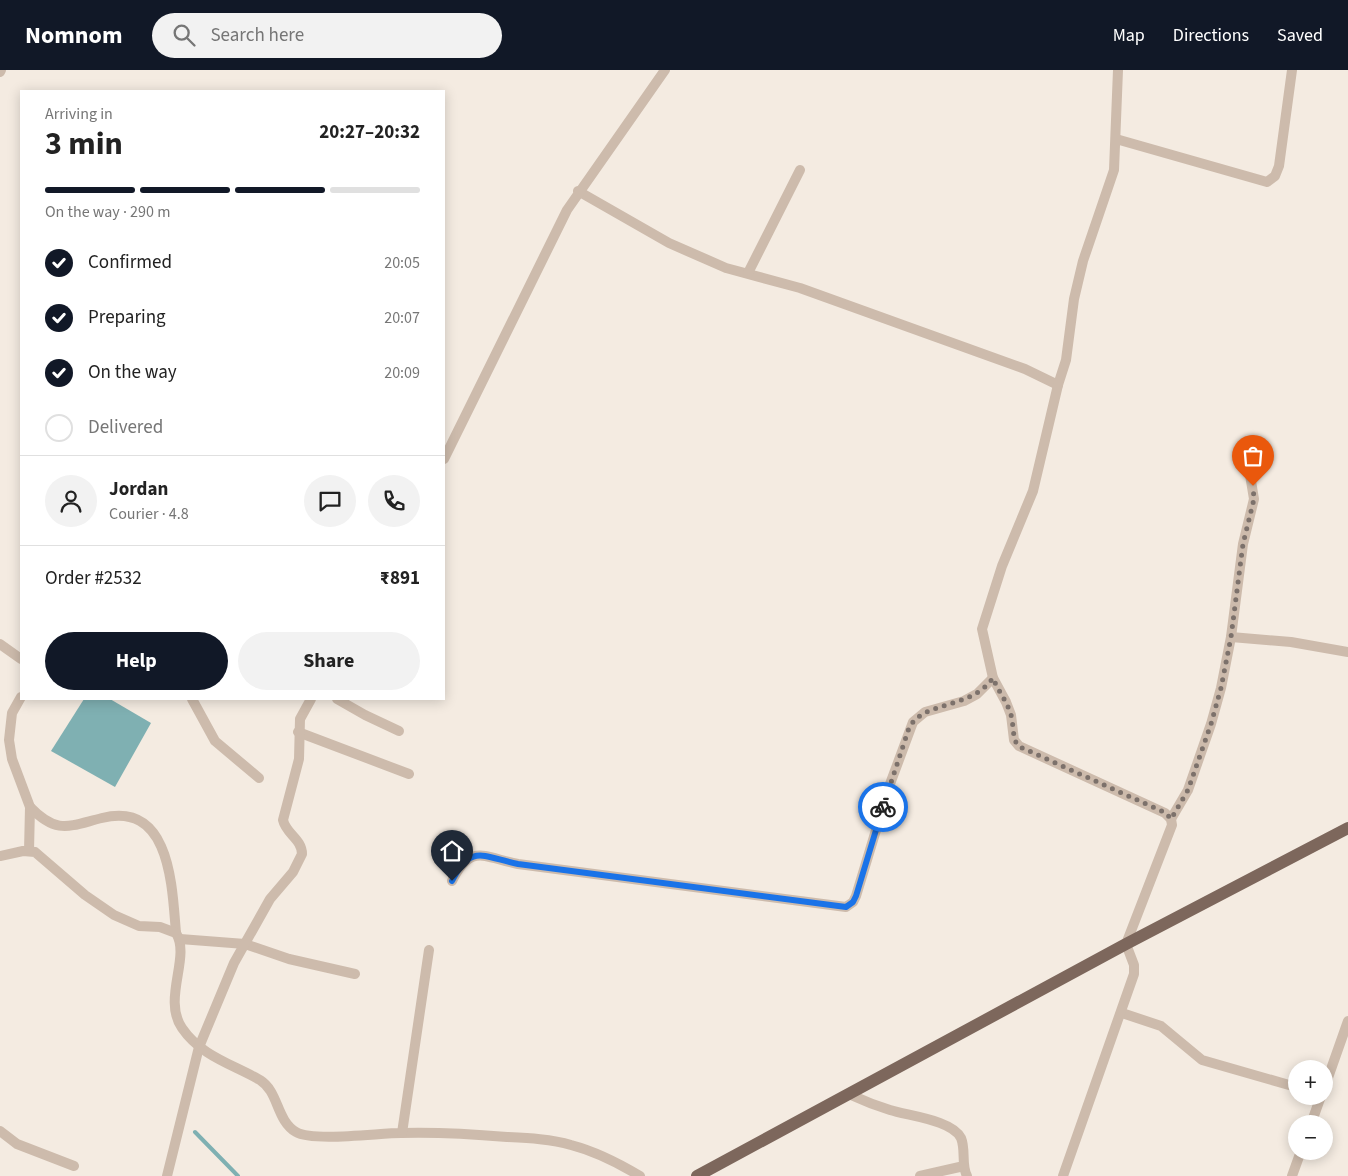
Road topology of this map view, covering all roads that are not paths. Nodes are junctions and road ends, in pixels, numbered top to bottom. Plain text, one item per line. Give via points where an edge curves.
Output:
1 (665, 70) edge
2 (1118, 70) edge
3 (1292, 70) edge
4 (1116, 139) junction
5 (800, 170) dead end
6 (578, 191) junction
7 (748, 274) junction
8 (1058, 385) junction
9 (1252, 440) dead end
10 (445, 457) edge
11 (1231, 637) junction
12 (0, 644) edge
13 (1348, 652) edge
14 (20, 658) edge
15 (993, 678) junction
16 (20, 699) edge
17 (193, 700) edge
18 (310, 700) edge
19 (339, 700) edge
20 (399, 731) dead end
21 (298, 732) junction
22 (409, 774) dead end
23 (259, 778) dead end
24 (30, 806) junction
25 (1171, 819) junction
26 (1348, 828) edge
27 (29, 851) junction
28 (0, 856) edge
29 (452, 881) dead end
30 (178, 936) junction
31 (245, 944) junction
32 (1126, 944) junction
33 (429, 950) dead end
34 (355, 974) dead end
35 (1122, 1013) junction
36 (1348, 1021) edge
37 (199, 1047) junction
38 (1333, 1064) edge
39 (1288, 1085) edge
40 (851, 1095) junction
41 (0, 1131) edge
42 (402, 1132) junction
43 (1298, 1160) edge
44 (74, 1166) dead end
45 (966, 1171) edge
46 (167, 1176) edge
47 (640, 1176) edge
48 (697, 1176) edge
49 (920, 1176) edge
50 (1063, 1176) edge
51 (1292, 1176) edge

1 - 6 street
2 - 4 street
3 - 4 street via 1283,149 1275,176 1267,182
4 - 8 street via 1114,170 1083,261 1066,360
5 - 7 street
6 - 7 street via 669,243
6 - 10 street
7 - 8 street via 800,288
8 - 15 street via 1033,491 1002,566 984,621 983,638
9 - 11 street via 1249,469 1254,499 1240,564
11 - 13 street via 1291,642
11 - 25 street via 1211,724 1188,790
12 - 14 street
15 - 25 street via 1011,715 1014,740 1018,746 1166,813
15 - 29 street via 977,694 925,712 913,722 890,784 856,896 846,907 518,864 474,854 459,867
16 - 24 street via 12,713 10,748
17 - 23 street via 215,741
18 - 21 street via 300,719
19 - 20 street
21 - 22 street
21 - 31 street via 298,766 283,820 299,841 302,854 293,872 273,894
24 - 27 street
24 - 30 street via 38,816 58,826 81,825 123,816 134,817 149,827 167,863
25 - 32 street via 1171,832
26 - 32 main road
27 - 28 street
27 - 30 street via 42,856 85,895 114,915 139,926 160,927
30 - 31 street
30 - 37 street via 176,1012 181,1026
31 - 34 street via 289,959
31 - 37 street
32 - 35 street via 1134,974
32 - 40 main road
33 - 42 street
35 - 39 street via 1162,1026 1202,1060
35 - 50 street
36 - 38 street
37 - 42 street via 262,1082 274,1096 284,1120 296,1132 306,1135
37 - 46 street
40 - 45 street via 955,1131 963,1146
40 - 48 main road
41 - 44 street via 17,1144
42 - 47 street via 554,1142 580,1148
43 - 51 street
45 - 49 street

